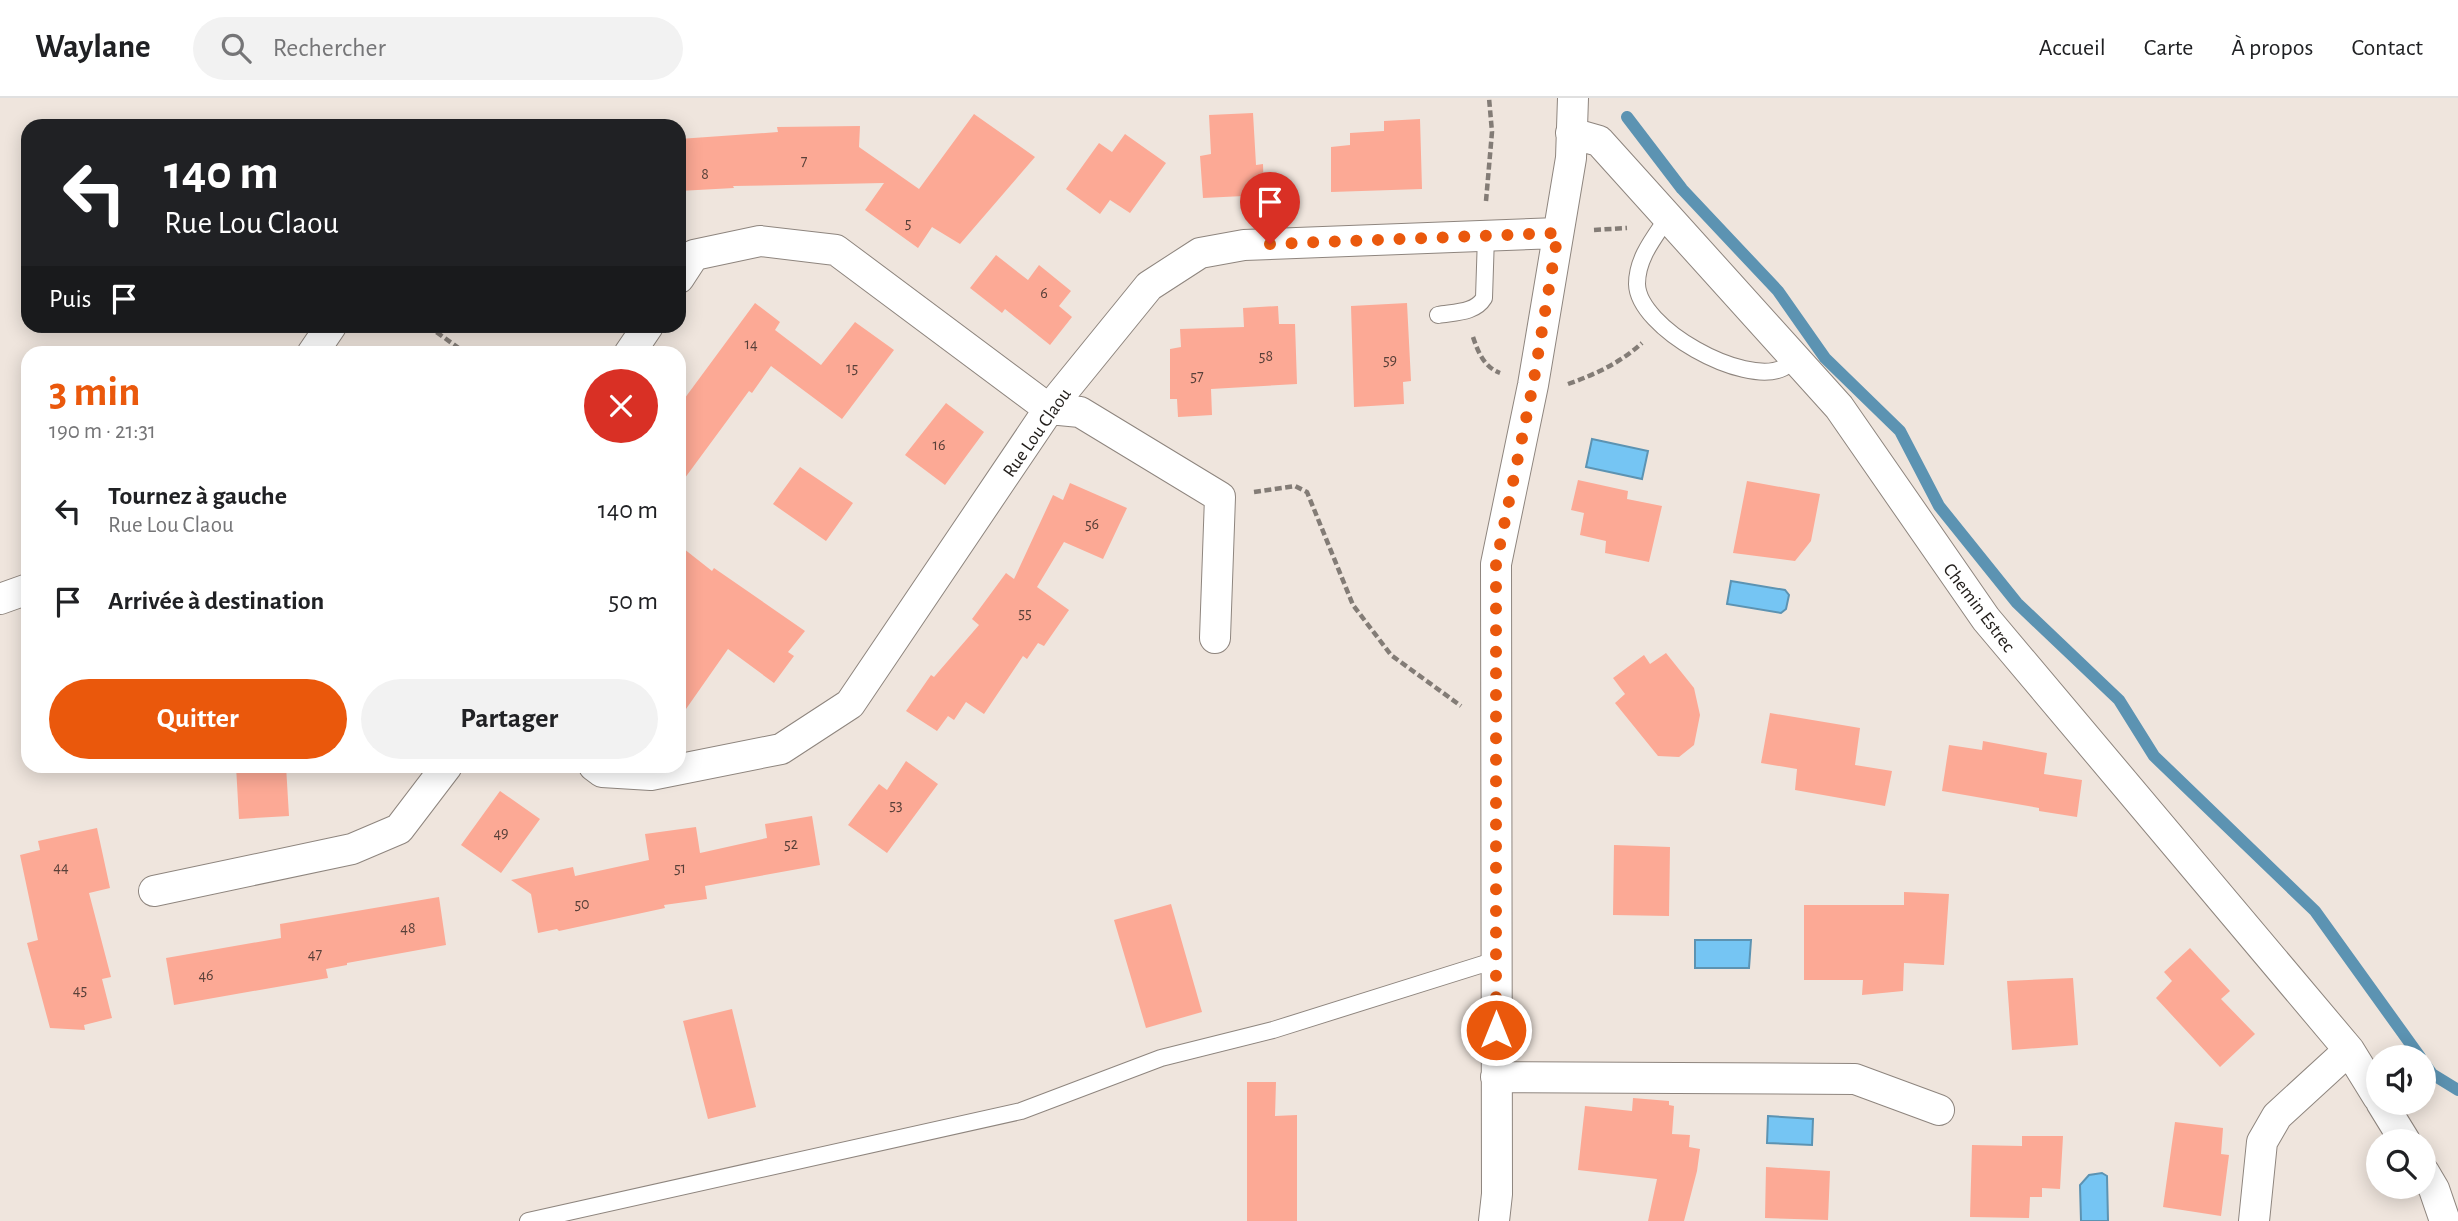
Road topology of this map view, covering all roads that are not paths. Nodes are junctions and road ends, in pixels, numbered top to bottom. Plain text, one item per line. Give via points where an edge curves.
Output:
1 (1573, 98) edge
2 (1571, 133) junction
3 (1668, 217) junction
4 (1558, 233) junction
5 (1486, 236) junction
6 (686, 267) edge
7 (1438, 315) dead end
8 (1796, 358) junction
9 (1049, 409) junction
10 (21, 592) edge
11 (0, 599) edge
12 (1215, 638) dead end
13 (686, 768) edge
14 (442, 773) edge
15 (618, 773) edge
16 (660, 773) edge
17 (154, 891) dead end
18 (1496, 960) junction
19 (2349, 1049) junction
20 (1496, 1077) junction
21 (2366, 1077) edge
22 (1939, 1110) dead end
23 (2436, 1195) edge
24 (528, 1221) edge
25 (1494, 1221) edge
26 (2254, 1221) edge
27 (2445, 1221) edge

1 - 2 street
2 - 3 street, Chemin Estrec via 1599,141
2 - 4 street
3 - 8 street, Chemin Estrec
3 - 8 lane via 1641,259 1637,286 1643,305 1679,342 1733,367 1759,372 1783,369
4 - 5 street, Rue Lou Claou
4 - 18 street via 1496,564
5 - 7 lane via 1484,298 1468,310
5 - 9 street, Rue Lou Claou via 1244,245 1200,253 1149,286
6 - 9 street via 694,255 760,241 836,250
8 - 19 street, Chemin Estrec via 1839,407 1986,619
9 - 12 street via 1080,412 1220,497
9 - 13 street, Rue Lou Claou via 850,704 781,749
10 - 11 street
14 - 17 street via 399,829 352,849
15 - 16 street, Rue Lou Claou
18 - 20 street
18 - 24 lane via 1273,1030 1161,1058 1021,1111
19 - 21 street, Chemin Estrec
19 - 26 street via 2277,1116 2262,1142
20 - 22 street via 1855,1079
20 - 25 street
23 - 27 street

